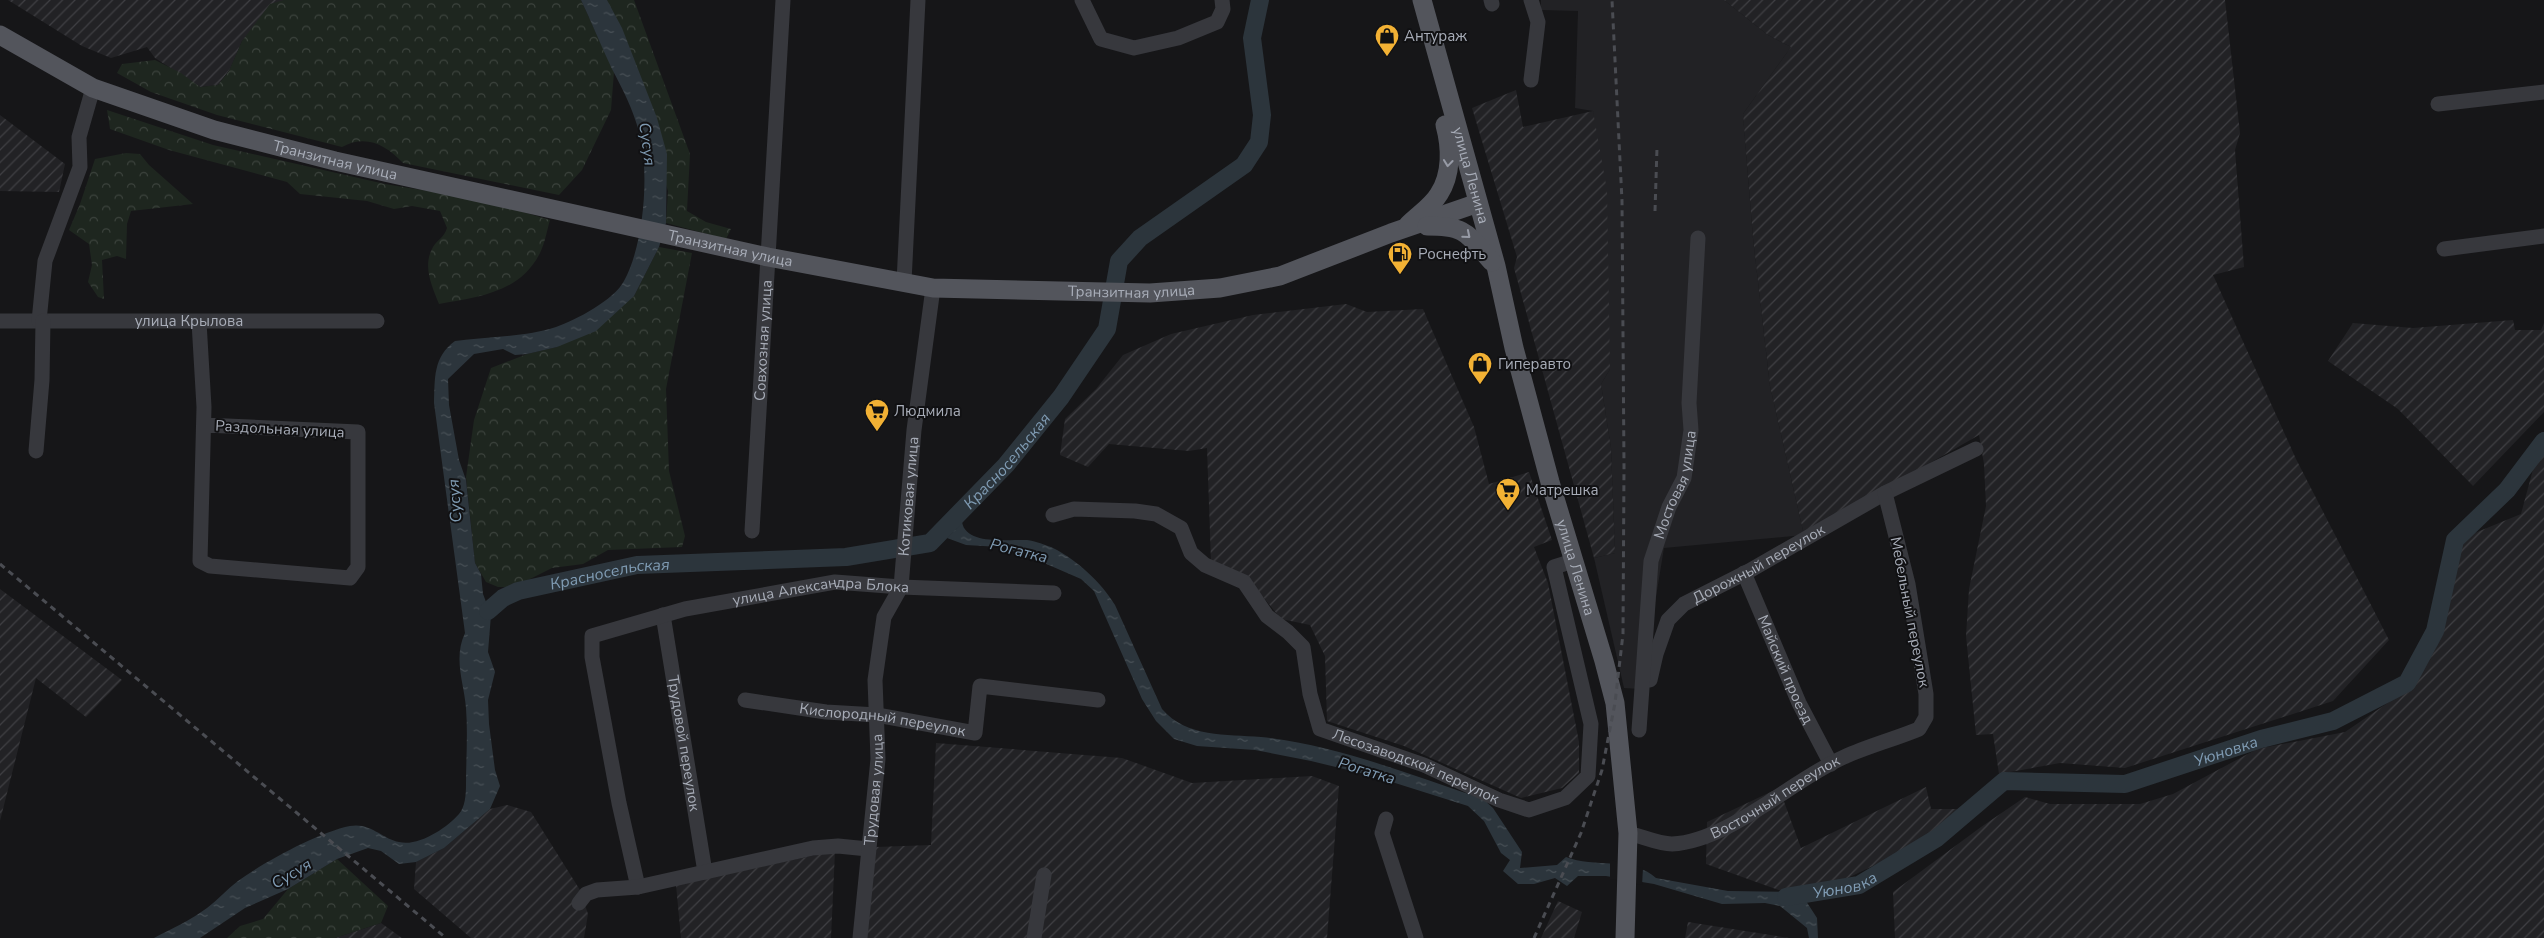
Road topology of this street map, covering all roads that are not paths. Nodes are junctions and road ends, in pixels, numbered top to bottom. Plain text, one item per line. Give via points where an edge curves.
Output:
1 (783, 0) edge
2 (918, 0) edge
3 (1082, 0) edge
4 (1222, 0) edge
5 (1531, 0) edge
6 (1423, 6) edge
7 (0, 35) edge
8 (1531, 80) dead end
9 (93, 88) junction
10 (2544, 92) edge
11 (2438, 104) dead end
12 (1478, 203) junction
13 (1404, 229) junction
14 (2544, 236) edge
15 (1698, 238) dead end
16 (2444, 249) dead end
17 (768, 257) junction
18 (1496, 266) junction
19 (904, 282) junction
20 (933, 288) junction
21 (41, 321) junction
22 (377, 321) dead end
23 (0, 322) edge
24 (199, 322) junction
25 (204, 425) junction
26 (1976, 449) dead end
27 (36, 451) dead end
28 (1885, 493) junction
29 (1054, 515) dead end
30 (752, 530) dead end
31 (1573, 561) junction
32 (1744, 574) junction
33 (901, 587) junction
34 (1054, 593) dead end
35 (663, 615) junction
36 (745, 700) dead end
37 (1098, 700) dead end
38 (877, 715) junction
39 (1919, 729) joint
40 (1639, 730) junction
41 (1621, 748) junction
42 (1831, 764) junction
43 (1386, 819) dead end
44 (1628, 840) junction
45 (868, 849) junction
46 (705, 872) junction
47 (1044, 875) dead end
48 (638, 887) junction
49 (579, 903) dead end
50 (860, 938) edge
51 (1034, 938) edge
52 (1416, 938) edge
53 (1625, 938) edge

1 - 17 street, Совхозная улица
2 - 19 street
3 - 4 street via 1101,39 1134,48 1178,38 1217,22 1223,9
5 - 8 street via 1538,22
6 - 12 main road, улица Ленина
6 -> 13 main road via 1426,52 1450,146 1447,175 1440,194
7 - 9 main road, Транзитная улица
9 - 17 main road, Транзитная улица via 214,130
9 - 21 street via 79,137 80,167 45,262
10 - 11 street
12 - 13 main road, Транзитная улица
12 - 18 main road, улица Ленина
13 -> 18 main road via 1451,226 1466,232
13 - 20 main road, Транзитная улица via 1280,276 1197,291 1150,293
14 - 16 street
15 - 40 street, Мостовая улица via 1689,403 1692,430 1684,478 1669,507 1651,561
17 - 19 main road, Транзитная улица
17 - 30 street, Совхозная улица
18 - 31 main road, улица Ленина via 1514,348
19 - 20 main road, Транзитная улица
20 - 33 street, Котиковая улица via 914,430
21 - 23 street, улица Крылова
21 - 24 street, улица Крылова
21 - 27 street via 42,380
22 - 24 street, улица Крылова
24 - 25 street
25 - 25 street, Раздольная улица via 358,432 358,567 350,578 210,566 200,561
26 - 28 street, Дорожный переулок
28 - 32 street, Дорожный переулок
28 - 39 street, Мебельный переулок via 1908,584 1926,694 1926,717
29 - 31 street, Лесозаводской переулок via 1074,509 1135,511 1156,514 1181,528 1192,553 1205,565 1244,582 1267,616 1303,647 1310,694 1320,729 1424,765 1499,800 1529,810 1565,798 1588,776 1591,724 1554,566
31 - 41 main road, улица Ленина via 1615,703
32 - 40 street, Дорожный переулок via 1684,604 1668,620 1656,654
32 - 42 street, Майский проезд via 1799,703
33 - 34 street, улица Александра Блока
33 - 35 street, улица Александра Блока via 835,582
33 - 38 street, Трудовая улица via 884,617 874,680
35 - 46 street, Трудовой переулок
35 - 48 street, улица Александра Блока via 592,636 592,657
36 - 38 street, Кислородный переулок via 826,712
37 - 38 street, Кислородный переулок via 980,686 975,733
38 - 45 street, Трудовая улица via 878,759
39 - 42 street, Восточный переулок via 1844,756
40 - 41 street
41 - 44 main road, улица Ленина
42 - 44 street, Восточный переулок via 1753,813 1694,841 1670,844
43 - 52 street via 1382,833
44 - 53 main road, улица Ленина
45 - 46 street via 813,848
45 - 50 street, Трудовая улица
46 - 48 street
47 - 51 street
48 - 49 street via 597,890 586,894

